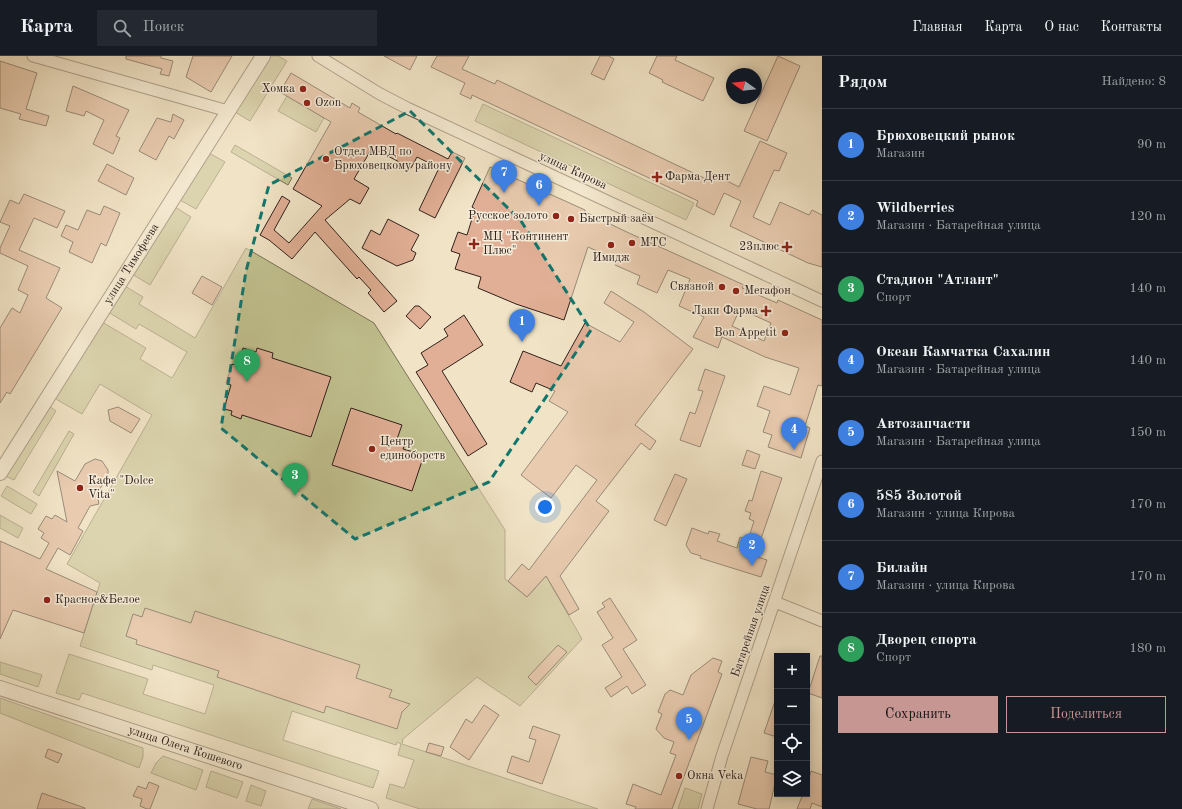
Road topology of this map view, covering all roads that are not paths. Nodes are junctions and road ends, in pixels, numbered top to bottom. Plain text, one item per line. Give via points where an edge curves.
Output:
1 (33, 56) edge
2 (263, 56) edge
3 (318, 56) edge
4 (228, 111) junction
5 (822, 301) edge
6 (822, 461) edge
7 (0, 473) edge
8 (775, 602) junction
9 (822, 621) edge
10 (0, 688) edge
11 (371, 809) edge
12 (707, 809) edge

1 - 4 street
2 - 4 street, улица Тимофеева
3 - 5 street, улица Кирова via 407,108
4 - 7 street, улица Тимофеева
6 - 8 street, Батарейная улица
8 - 9 street
8 - 12 street, Батарейная улица via 722,756
10 - 11 street, улица Олега Кошевого

